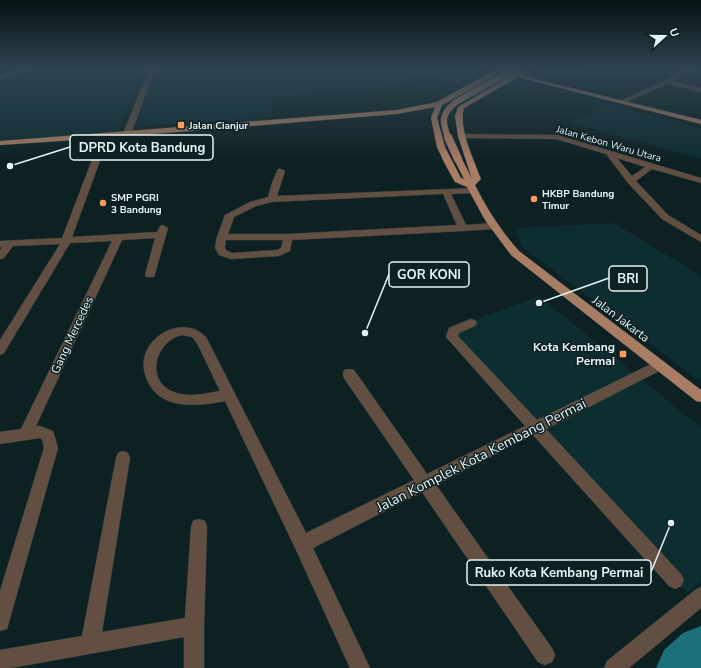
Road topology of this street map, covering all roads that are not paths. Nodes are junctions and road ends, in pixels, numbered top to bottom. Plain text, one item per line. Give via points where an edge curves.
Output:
1 (140, 100) edge
2 (446, 100) edge
3 (460, 100) edge
4 (473, 100) edge
5 (615, 100) edge
6 (626, 100) edge
7 (622, 102) junction
8 (439, 104) junction
9 (397, 112) junction
10 (434, 118) junction
11 (701, 122) edge
12 (127, 134) junction
13 (105, 136) junction
14 (462, 136) junction
15 (0, 143) edge
16 (608, 153) junction
17 (651, 166) junction
18 (281, 171) dead end
19 (631, 181) junction
20 (701, 181) edge
21 (472, 187) junction
22 (446, 191) junction
23 (272, 199) junction
24 (493, 226) junction
25 (463, 228) junction
26 (222, 237) junction
27 (288, 237) junction
28 (118, 238) junction
29 (701, 239) edge
30 (66, 241) junction
31 (5, 244) edge
32 (0, 256) edge
33 (150, 275) dead end
34 (471, 323) dead end
35 (0, 350) edge
36 (660, 365) junction
37 (349, 374) dead end
38 (228, 395) junction
39 (701, 397) edge
40 (534, 428) junction
41 (26, 433) junction
42 (0, 438) edge
43 (123, 458) dead end
44 (425, 483) junction
45 (199, 527) dead end
46 (302, 544) junction
47 (675, 580) dead end
48 (701, 596) edge
49 (0, 622) edge
50 (194, 626) junction
51 (90, 644) junction
52 (545, 655) dead end
53 (0, 660) edge
54 (194, 668) edge
55 (360, 668) edge
56 (614, 668) edge

1 - 12 street
2 - 8 main road
3 - 21 main road, Jalan Jakarta, bridge via 447,109 444,118 445,128
4 - 14 main road via 461,107 458,116
5 - 7 main road
6 - 7 street
7 - 11 main road
8 - 9 main road
8 - 10 main road
9 - 10 main road
9 - 12 main road
10 - 21 main road, Jalan Jakarta via 441,147 458,180
12 - 13 main road
13 - 15 main road
13 - 30 street
14 - 16 street, Jalan Kebon Waru Utara via 545,136
14 - 21 main road via 477,179
16 - 17 street, Jalan Kebon Waru Utara
16 - 19 street
17 - 19 street
17 - 20 street, Jalan Kebon Waru Utara
18 - 23 street
19 - 29 street via 665,217
21 - 22 street
21 - 24 main road, Jalan Jakarta
22 - 23 street
22 - 25 street
23 - 26 street via 253,204 230,216
24 - 25 street
24 - 36 main road, Jalan Jakarta via 515,253
25 - 27 street
26 - 27 street
26 - 27 street via 220,248 223,253 230,256 279,253 286,249
28 - 30 street
28 - 33 street via 162,232
28 - 41 street, Gang Mercedes
30 - 31 street
30 - 35 street
31 - 32 street
34 - 40 street via 453,331 452,338
36 - 39 main road, Jalan Jakarta
36 - 40 street, Jalan Komplek Kota Kembang Permai
37 - 44 street
38 - 38 street via 202,340 195,332 176,331 168,335 152,353 151,372 155,385 161,392 172,397 197,400
38 - 46 street
40 - 44 street, Jalan Komplek Kota Kembang Permai
40 - 47 street
41 - 42 street
41 - 49 street via 40,432 48,435 51,448
43 - 51 street
44 - 46 street, Jalan Komplek Kota Kembang Permai
44 - 52 street
45 - 50 street
46 - 55 street
48 - 56 street
50 - 51 street
50 - 54 street
51 - 53 street

